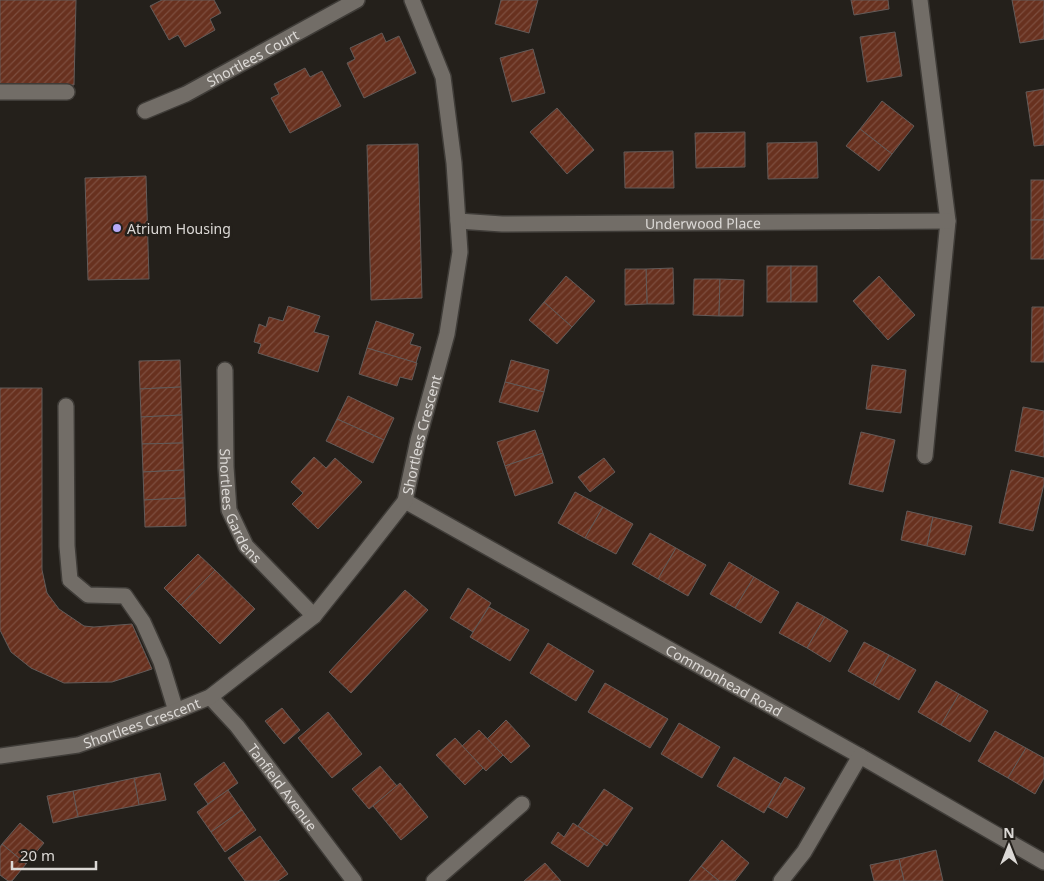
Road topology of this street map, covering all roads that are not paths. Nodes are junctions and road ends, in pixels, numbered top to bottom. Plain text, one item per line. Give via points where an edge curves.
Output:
1 (356, 0) edge
2 (412, 0) edge
3 (920, 0) edge
4 (0, 92) edge
5 (67, 92) dead end
6 (145, 111) dead end
7 (458, 221) junction
8 (948, 221) junction
9 (225, 370) dead end
10 (66, 406) dead end
11 (925, 456) dead end
12 (405, 501) junction
13 (314, 616) junction
14 (210, 697) junction
15 (176, 711) junction
16 (0, 756) edge
17 (860, 756) junction
18 (522, 804) dead end
19 (1044, 862) edge
20 (354, 881) edge
21 (434, 881) edge
22 (781, 881) edge

1 - 6 street, Shortlees Court via 186,94
2 - 7 street, Shortlees Crescent via 443,76
3 - 8 street
4 - 5 street
7 - 8 street, Underwood Place via 502,224
7 - 12 street, Shortlees Crescent via 460,252 447,334
8 - 11 street
9 - 13 street, Shortlees Gardens via 229,510 246,546
10 - 15 street via 70,580 88,595 124,596 143,622 161,662
12 - 13 street, Shortlees Crescent
12 - 17 street, Commonhead Road
13 - 14 street, Shortlees Crescent
14 - 15 street, Shortlees Crescent
14 - 20 street, Tanfield Avenue via 236,726
15 - 16 street, Shortlees Crescent via 78,745
17 - 19 street, Commonhead Road
17 - 22 street via 804,852
18 - 21 street

